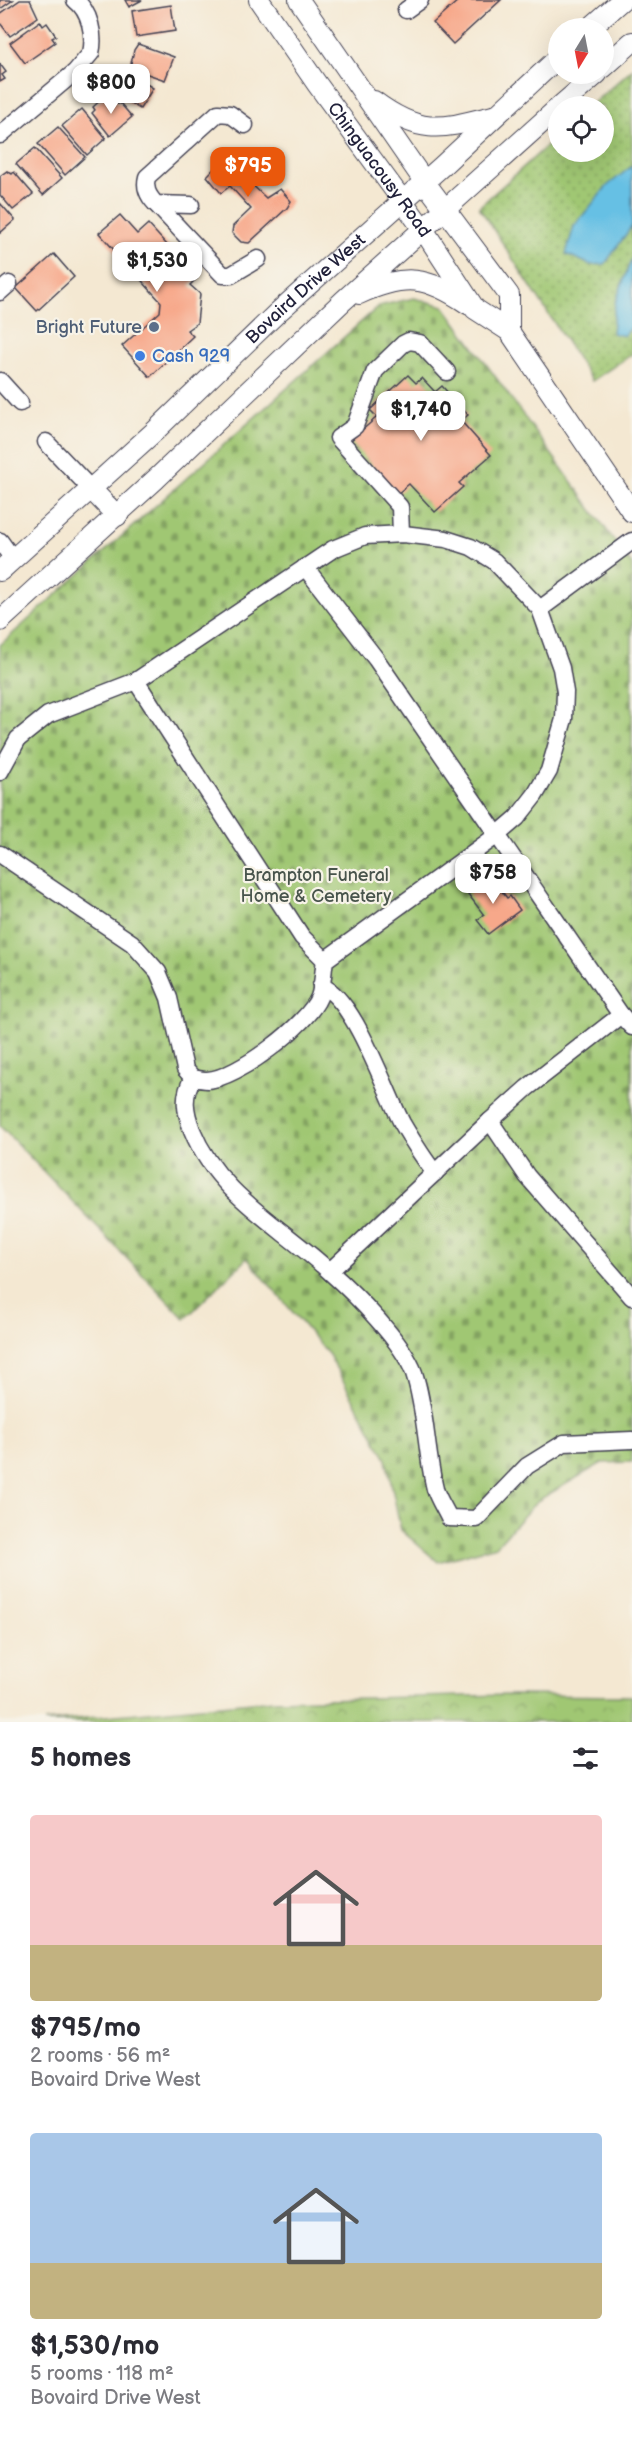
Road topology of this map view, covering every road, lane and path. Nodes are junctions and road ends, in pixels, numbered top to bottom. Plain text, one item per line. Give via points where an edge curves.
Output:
1 (75, 0) edge
2 (259, 0) edge
3 (299, 0) edge
4 (420, 0) edge
5 (622, 0) edge
6 (406, 10) dead end
7 (601, 18) edge
8 (632, 42) edge
9 (614, 58) edge
10 (548, 66) edge
11 (585, 84) edge
12 (363, 93) junction
13 (572, 96) edge
14 (495, 115) junction
15 (548, 117) edge
16 (245, 125) dead end
17 (0, 135) edge
18 (424, 181) junction
19 (402, 201) junction
20 (156, 204) junction
21 (191, 205) dead end
22 (445, 210) junction
23 (423, 229) junction
24 (258, 259) dead end
25 (343, 301) junction
26 (475, 309) junction
27 (509, 331) junction
28 (447, 372) dead end
29 (0, 381) edge
30 (20, 403) dead end
31 (46, 442) dead end
32 (91, 489) junction
33 (632, 512) edge
34 (117, 516) junction
35 (401, 534) junction
36 (0, 541) edge
37 (632, 541) edge
38 (6, 565) edge
39 (305, 567) junction
40 (540, 609) junction
41 (0, 621) edge
42 (136, 681) junction
43 (0, 772) edge
44 (496, 836) junction
45 (0, 854) edge
46 (326, 960) junction
47 (321, 986) junction
48 (627, 1021) edge
49 (193, 1078) junction
50 (490, 1121) junction
51 (435, 1173) junction
52 (330, 1271) junction
53 (632, 1296) edge
54 (632, 1440) edge

1 - 17 street via 90,24 93,44 88,59
2 - 19 main road, Chinguacousy Road
3 - 12 main road, Chinguacousy Road
4 - 6 street
5 - 7 main road
8 - 9 main road
10 - 14 main road, Bovaird Drive West
11 - 13 main road, Bovaird Drive West
12 - 14 main road via 394,116 422,126 436,128
12 - 18 main road, Chinguacousy Road
14 - 18 main road, Bovaird Drive West
15 - 22 main road, Bovaird Drive West
16 - 20 street via 230,114 218,113 212,118 147,177 147,191
18 - 19 main road, Bovaird Drive West
18 - 22 main road, Chinguacousy Road
19 - 23 main road, Chinguacousy Road
19 - 32 main road, Bovaird Drive West
20 - 21 street
20 - 24 street via 223,274 231,275
22 - 23 main road, Bovaird Drive West
22 - 27 main road, Chinguacousy Road via 509,295
23 - 25 main road, Bovaird Drive West
23 - 26 main road, Chinguacousy Road
25 - 26 main road via 400,280 439,285
25 - 34 main road, Bovaird Drive West
26 - 27 main road, Chinguacousy Road
27 - 33 main road, Chinguacousy Road
28 - 35 street via 420,343 403,344 376,369 359,419 345,434 400,507
29 - 30 street
31 - 32 street
32 - 34 main road
32 - 38 main road, Bovaird Drive West
34 - 41 main road, Bovaird Drive West
35 - 39 street via 365,536 333,549
35 - 40 street via 447,539 471,547 494,561
36 - 38 street
37 - 40 street
39 - 42 street
39 - 44 street via 376,658
40 - 44 street via 561,668 564,719 549,771 517,818
42 - 43 street via 48,715 18,739
42 - 46 street via 302,937
44 - 46 street
44 - 48 street
45 - 49 street via 132,943 158,972 169,998 185,1069
46 - 47 street
47 - 49 street via 319,997 304,1018 259,1056 208,1080
47 - 51 street via 334,993 363,1037 402,1121
48 - 50 street via 527,1088
49 - 52 street via 186,1093 185,1109 213,1169 234,1192
50 - 51 street
50 - 53 street via 527,1176
51 - 52 street
52 - 54 street via 398,1343 414,1372 436,1492 449,1518 476,1519 527,1466 564,1443

